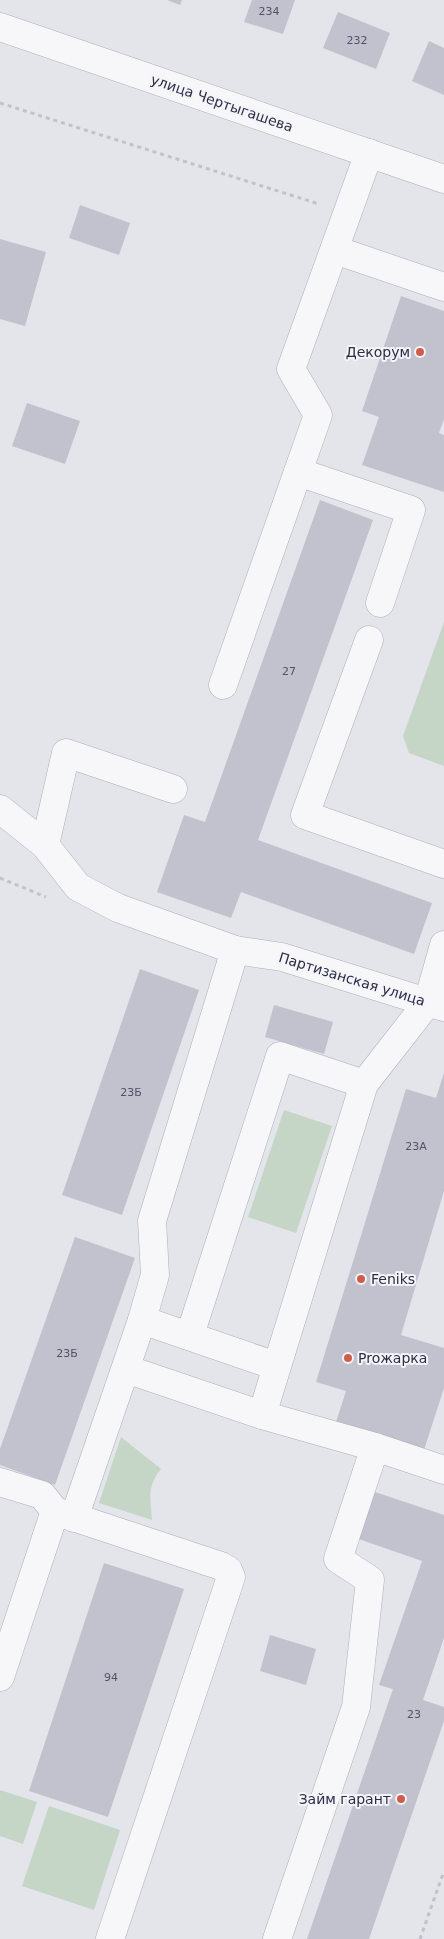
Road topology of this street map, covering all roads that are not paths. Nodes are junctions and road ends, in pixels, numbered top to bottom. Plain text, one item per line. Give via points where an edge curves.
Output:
1 (0, 27) edge
2 (369, 153) junction
3 (444, 179) edge
4 (335, 250) junction
5 (444, 287) edge
6 (298, 472) junction
7 (380, 603) dead end
8 (368, 640) dead end
9 (224, 685) dead end
10 (173, 789) dead end
11 (0, 810) edge
12 (45, 845) junction
13 (444, 864) edge
14 (444, 944) edge
15 (235, 950) junction
16 (436, 1004) edge
17 (364, 1084) junction
18 (142, 1320) junction
19 (190, 1335) junction
20 (276, 1366) junction
21 (126, 1369) junction
22 (262, 1415) junction
23 (375, 1447) junction
24 (444, 1470) edge
25 (0, 1482) edge
26 (65, 1515) junction
27 (0, 1678) edge
28 (110, 1939) edge
29 (277, 1939) edge

1 - 2 street, улица Чертыгашева
2 - 3 street, улица Чертыгашева
2 - 4 street
4 - 5 street
4 - 6 street via 291,369 318,415
6 - 7 street via 411,510
6 - 9 street
8 - 13 street via 305,815
10 - 12 street via 66,754
11 - 12 street
12 - 15 street, Партизанская улица via 78,887 118,908
14 - 16 street
15 - 16 street, Партизанская улица via 282,957
15 - 18 street via 152,1221 155,1275
16 - 17 street
17 - 19 street via 280,1056
17 - 20 street
18 - 19 street
18 - 21 street
19 - 20 street
20 - 22 street
21 - 22 street
21 - 26 street
22 - 23 street
23 - 24 street
23 - 29 street via 338,1559 370,1580 356,1707
25 - 26 street via 42,1496
26 - 27 street
26 - 28 street via 220,1566 232,1577

